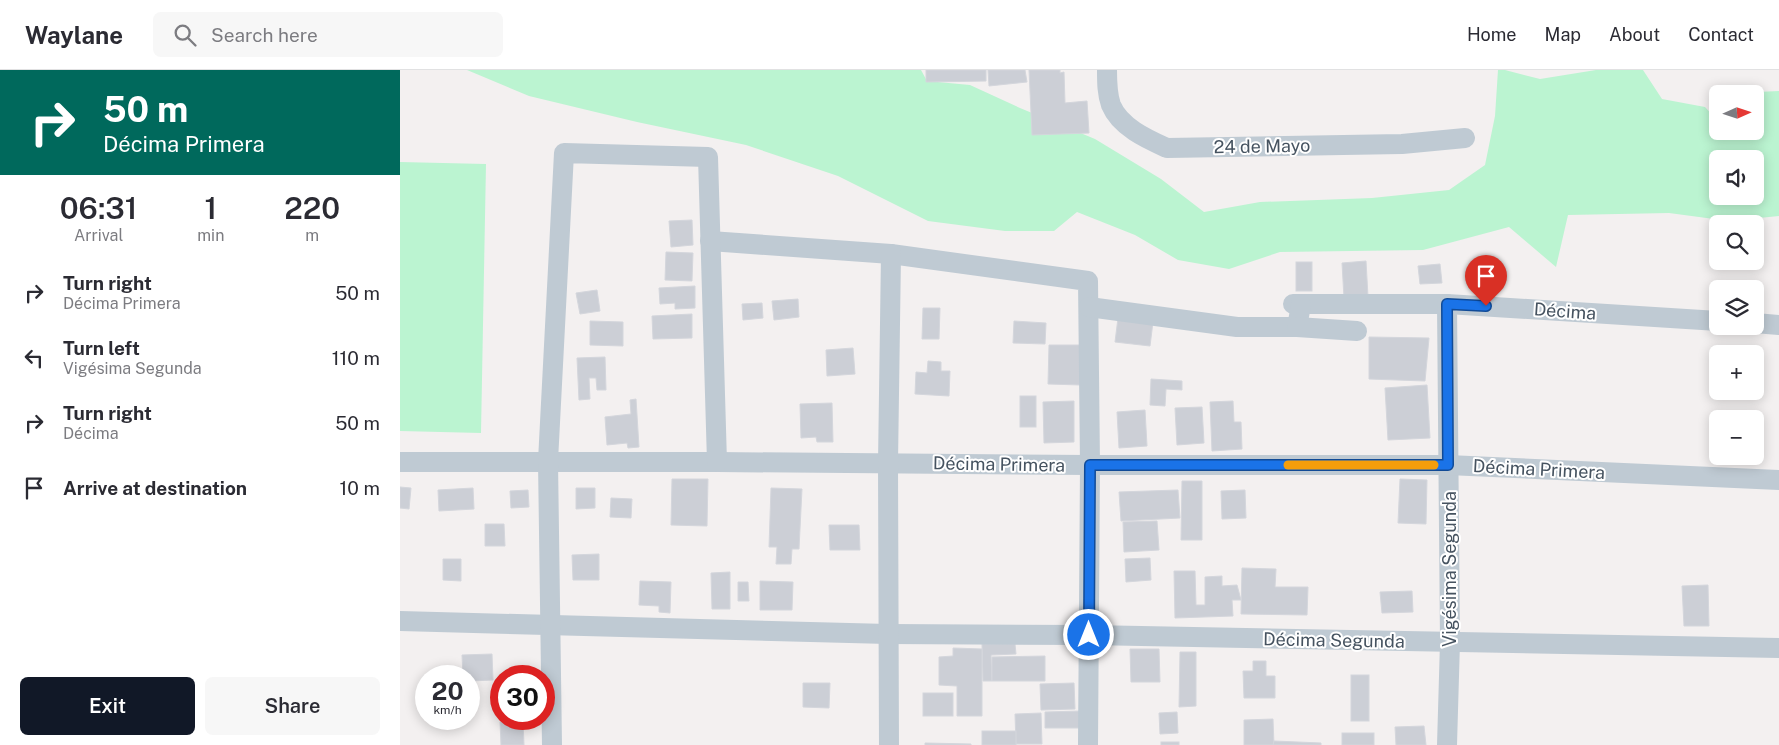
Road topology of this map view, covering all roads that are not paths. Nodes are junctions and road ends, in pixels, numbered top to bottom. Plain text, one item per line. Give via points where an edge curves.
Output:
1 (1107, 70) edge
2 (1465, 138) dead end
3 (710, 241) junction
4 (891, 254) junction
5 (1447, 304) junction
6 (1089, 307) junction
7 (1709, 320) edge
8 (1764, 324) edge
9 (1779, 325) edge
10 (1297, 327) junction
11 (1357, 331) dead end
12 (400, 462) edge
13 (548, 462) junction
14 (717, 462) junction
15 (888, 463) junction
16 (1090, 465) junction
17 (1448, 465) junction
18 (1779, 480) edge
19 (400, 621) edge
20 (550, 625) junction
21 (888, 634) junction
22 (1089, 635) junction
23 (1450, 642) junction
24 (1779, 648) edge
25 (552, 745) edge
26 (888, 745) edge
27 (1088, 745) edge
28 (1448, 745) edge

1 - 2 street, 24 de Mayo via 1107,89 1112,106 1124,122 1142,136 1167,148 1402,144
3 - 4 street
3 - 13 street via 708,157 564,153
3 - 14 street
4 - 6 street via 1088,281
4 - 15 street
5 - 7 street, Décima
5 - 10 street, Décima via 1297,304
5 - 17 street, Vigésima Segunda
6 - 10 street via 1237,327
6 - 16 street
8 - 9 street
10 - 11 street
12 - 13 street, Décima Primera
13 - 14 street, Décima Primera
13 - 20 street
14 - 15 street, Décima Primera
15 - 16 street, Décima Primera
15 - 21 street
16 - 17 street, Décima Primera
16 - 22 street
17 - 18 street, Décima Primera
17 - 23 street, Vigésima Segunda
19 - 20 street, Décima Segunda
20 - 21 street, Décima Segunda
20 - 25 street
21 - 22 street, Décima Segunda
21 - 26 street
22 - 23 street, Décima Segunda
22 - 27 street
23 - 24 street, Décima Segunda
23 - 28 street, Vigésima Segunda

